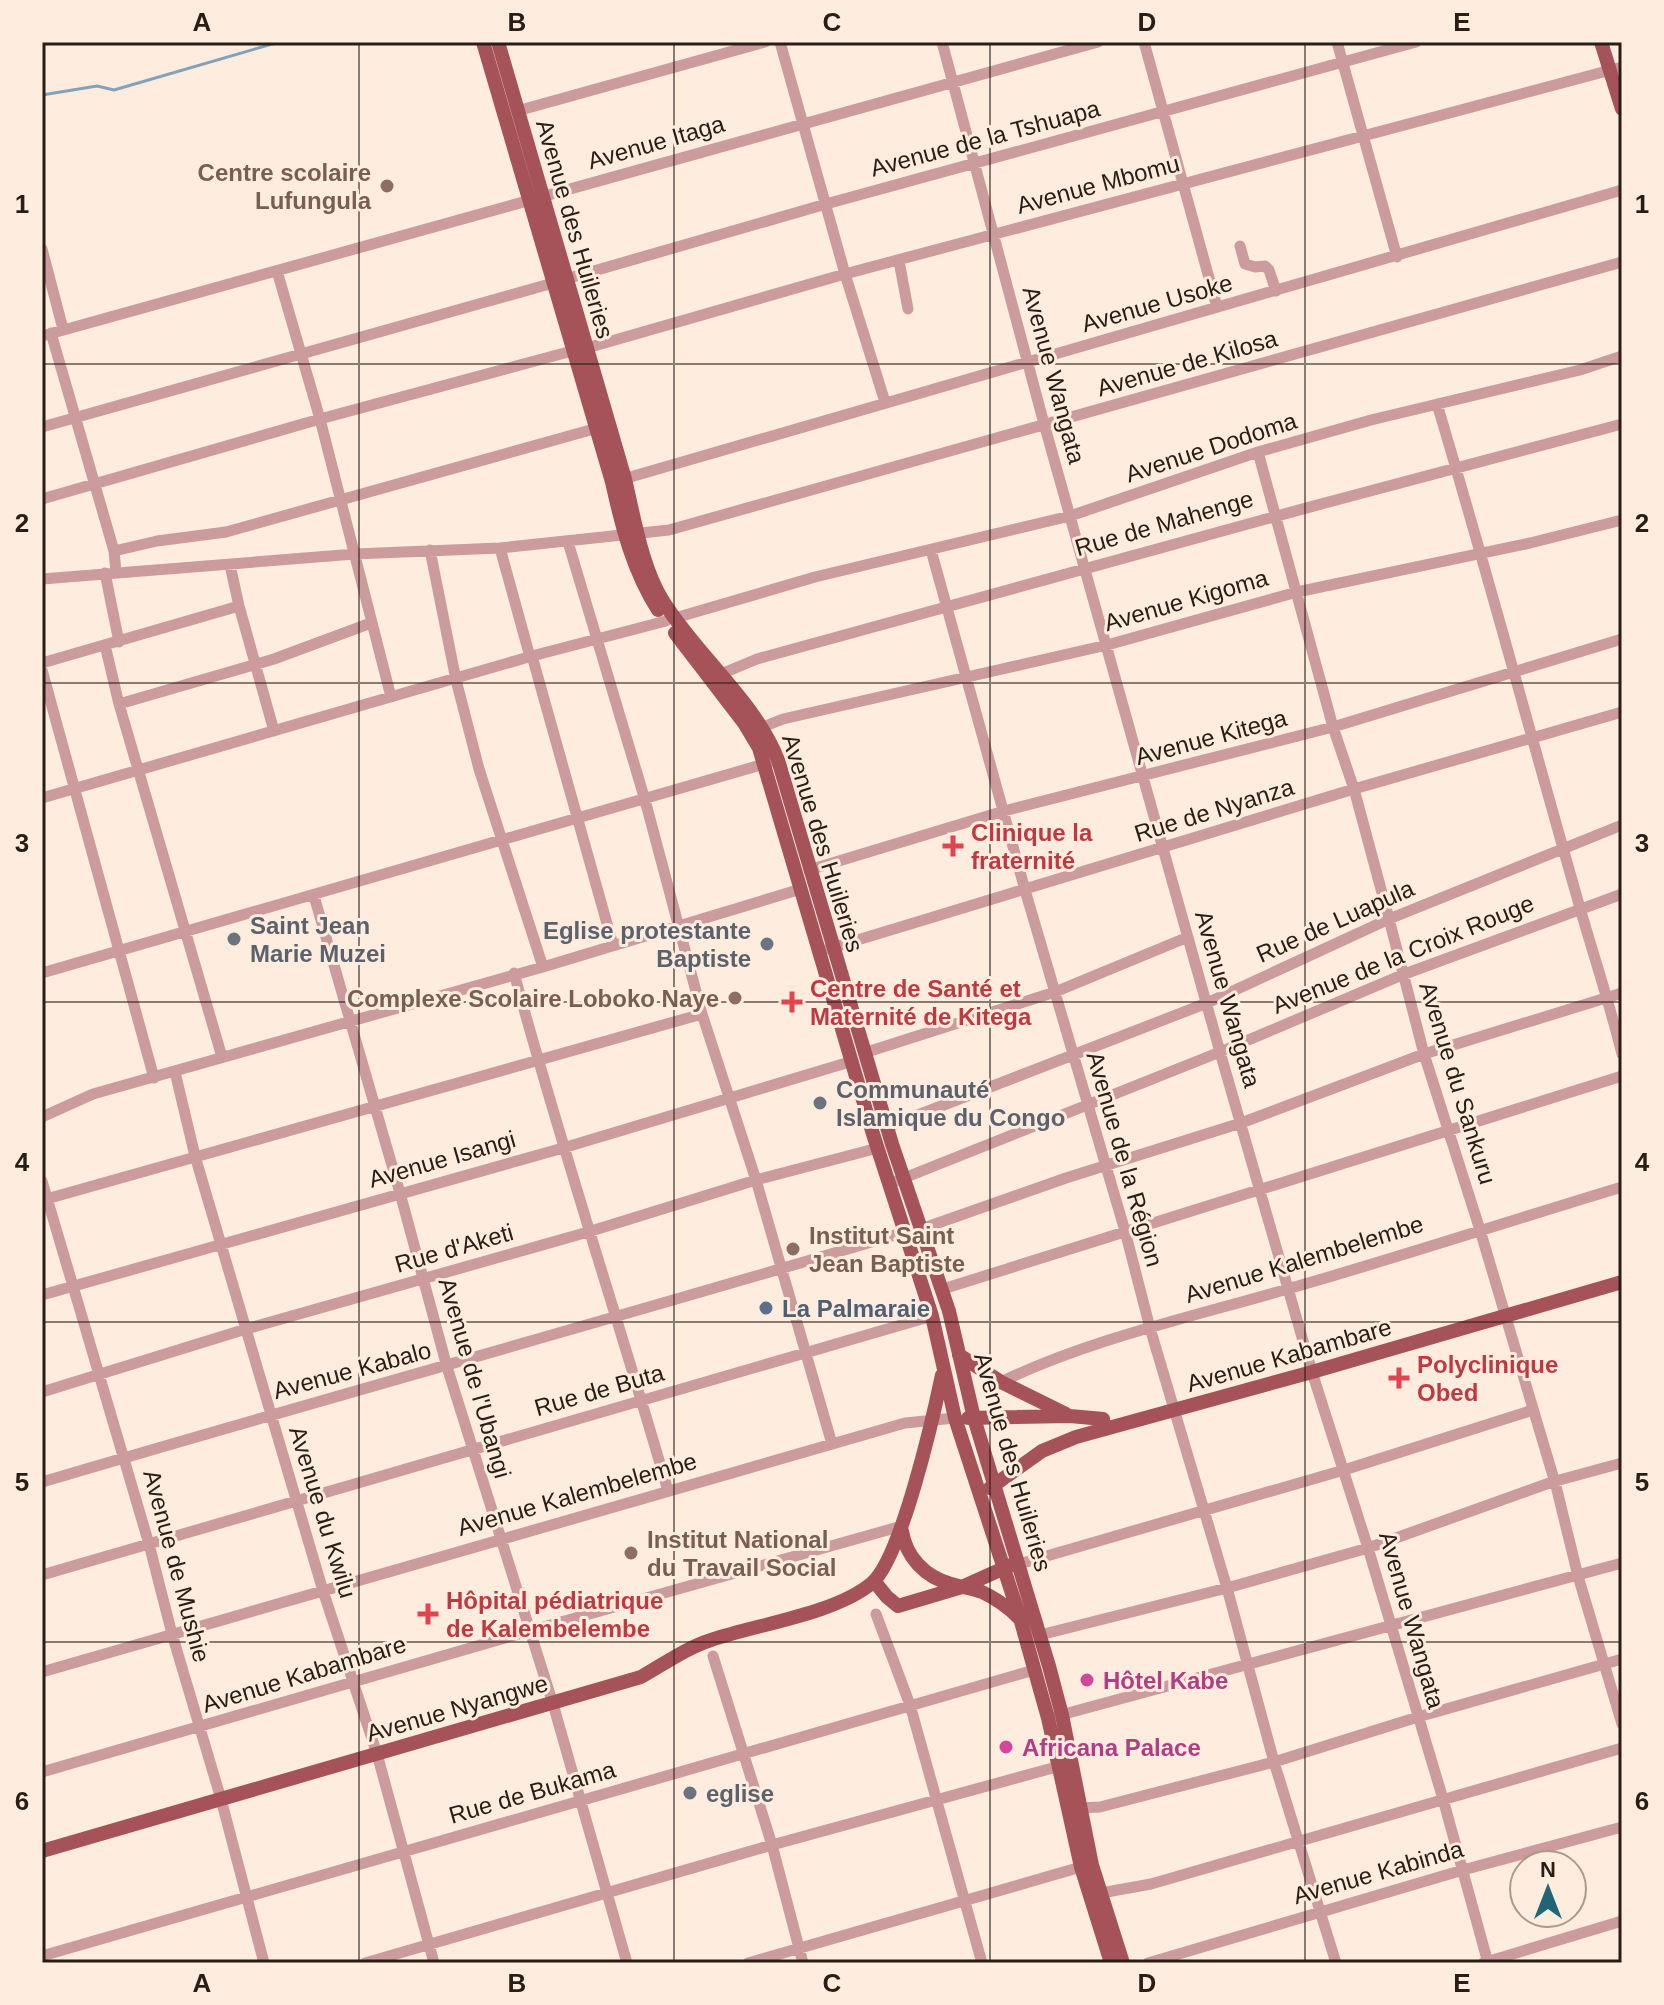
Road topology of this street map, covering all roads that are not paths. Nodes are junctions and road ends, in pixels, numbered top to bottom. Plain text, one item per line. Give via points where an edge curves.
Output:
1 (483, 42) edge
2 (498, 42) edge
3 (765, 42) edge
4 (780, 42) edge
5 (942, 42) edge
6 (1098, 42) edge
7 (1144, 42) edge
8 (1337, 42) edge
9 (1416, 42) edge
10 (1601, 42) edge
11 (1343, 63) junction
12 (1616, 69) edge
13 (952, 82) junction
14 (1622, 109) edge
15 (517, 111) junction
16 (1164, 111) junction
17 (803, 123) junction
18 (1364, 135) junction
19 (975, 165) junction
20 (1183, 183) junction
21 (1622, 190) edge
22 (536, 200) junction
23 (826, 204) junction
24 (995, 235) junction
25 (1240, 246) dead end
26 (42, 249) edge
27 (1397, 257) junction
28 (899, 261) junction
29 (1622, 262) edge
30 (277, 271) junction
31 (845, 274) junction
32 (559, 281) junction
33 (47, 288) edge
34 (1276, 291) junction
35 (1217, 307) junction
36 (908, 309) dead end
37 (52, 333) edge
38 (579, 350) junction
39 (301, 354) junction
40 (1622, 356) edge
41 (1028, 364) junction
42 (885, 402) junction
43 (1437, 404) junction
44 (76, 417) junction
45 (320, 419) junction
46 (1622, 424) edge
47 (1045, 426) junction
48 (42, 427) edge
49 (594, 429) junction
50 (1258, 452) junction
51 (1457, 470) junction
52 (618, 481) junction
53 (95, 484) junction
54 (42, 499) edge
55 (342, 501) junction
56 (1275, 514) junction
57 (1070, 516) junction
58 (1622, 520) edge
59 (631, 536) junction
60 (568, 542) junction
61 (500, 548) junction
62 (430, 550) junction
63 (931, 550) junction
64 (114, 551) junction
65 (1481, 552) junction
66 (355, 554) junction
67 (230, 565) junction
68 (1086, 569) junction
69 (111, 573) junction
70 (42, 579) edge
71 (1297, 592) junction
72 (239, 606) junction
73 (946, 606) junction
74 (670, 619) junction
75 (371, 623) junction
76 (596, 639) junction
77 (1622, 639) edge
78 (119, 642) junction
79 (105, 645) junction
80 (1107, 645) junction
81 (531, 656) junction
82 (42, 663) edge
83 (255, 663) junction
84 (42, 670) edge
85 (1514, 673) junction
86 (721, 674) junction
87 (967, 676) junction
88 (456, 680) junction
89 (391, 697) junction
90 (119, 704) junction
91 (1622, 712) edge
92 (763, 727) junction
93 (1333, 727) junction
94 (274, 731) junction
95 (1533, 737) junction
96 (771, 762) junction
97 (139, 770) junction
98 (1143, 778) junction
99 (75, 788) junction
100 (1354, 789) junction
101 (42, 798) edge
102 (645, 800) junction
103 (1004, 811) junction
104 (577, 819) junction
105 (1622, 825) edge
106 (501, 840) junction
107 (1163, 849) junction
108 (1564, 849) junction
109 (809, 870) junction
110 (801, 889) junction
111 (1025, 890) junction
112 (1622, 894) edge
113 (314, 896) junction
114 (1580, 908) junction
115 (1389, 919) junction
116 (679, 925) junction
117 (186, 932) junction
118 (1188, 937) junction
119 (613, 945) junction
120 (826, 949) junction
121 (121, 951) junction
122 (543, 967) junction
123 (42, 973) edge
124 (514, 973) junction
125 (1402, 975) junction
126 (1055, 992) junction
127 (1622, 993) edge
128 (1608, 997) junction
129 (1207, 1003) junction
130 (702, 1014) junction
131 (350, 1021) junction
132 (1220, 1052) junction
133 (1424, 1054) junction
134 (1622, 1054) edge
135 (1072, 1055) junction
136 (222, 1057) junction
137 (858, 1057) junction
138 (537, 1060) junction
139 (175, 1072) junction
140 (1622, 1076) edge
141 (154, 1078) junction
142 (728, 1100) junction
143 (1088, 1104) junction
144 (374, 1105) junction
145 (42, 1117) edge
146 (1241, 1123) junction
147 (887, 1127) junction
148 (1449, 1129) junction
149 (563, 1148) junction
150 (878, 1148) junction
151 (195, 1156) junction
152 (1106, 1167) junction
153 (756, 1180) junction
154 (42, 1181) edge
155 (896, 1181) junction
156 (1622, 1187) edge
157 (1261, 1189) junction
158 (400, 1193) junction
159 (45, 1200) edge
160 (921, 1229) junction
161 (1480, 1230) junction
162 (1125, 1231) junction
163 (588, 1232) junction
164 (905, 1232) junction
165 (222, 1245) junction
166 (782, 1269) junction
167 (424, 1279) junction
168 (1622, 1282) edge
169 (73, 1286) junction
170 (943, 1289) junction
171 (1288, 1289) junction
172 (42, 1295) edge
173 (617, 1315) junction
174 (932, 1316) junction
175 (1505, 1316) junction
176 (1150, 1328) junction
177 (246, 1329) junction
178 (807, 1352) junction
179 (959, 1355) junction
180 (447, 1367) junction
181 (943, 1370) junction
182 (1312, 1372) junction
183 (99, 1375) junction
184 (1001, 1382) junction
185 (42, 1392) edge
186 (642, 1402) junction
187 (1533, 1410) junction
188 (1174, 1411) junction
189 (271, 1414) junction
190 (1070, 1416) junction
191 (955, 1418) junction
192 (974, 1418) junction
193 (1103, 1419) joint
194 (930, 1420) junction
195 (1133, 1421) junction
196 (832, 1444) junction
197 (472, 1449) junction
198 (124, 1458) junction
199 (1622, 1463) edge
200 (1344, 1470) junction
201 (42, 1482) edge
202 (1554, 1482) junction
203 (995, 1484) junction
204 (668, 1491) junction
205 (980, 1495) junction
206 (296, 1499) junction
207 (1203, 1512) junction
208 (902, 1526) junction
209 (500, 1539) junction
210 (149, 1544) junction
211 (1368, 1548) junction
212 (1622, 1563) edge
213 (1012, 1565) junction
214 (42, 1575) edge
215 (1578, 1576) junction
216 (874, 1581) junction
217 (962, 1587) junction
218 (1227, 1588) junction
219 (323, 1591) junction
220 (876, 1614) dead end
221 (1020, 1618) junction
222 (1391, 1627) junction
223 (529, 1631) junction
224 (172, 1634) junction
225 (1040, 1635) junction
226 (713, 1656) dead end
227 (1622, 1659) edge
228 (1247, 1664) junction
229 (1603, 1666) junction
230 (1034, 1670) junction
231 (42, 1672) edge
232 (353, 1682) junction
233 (553, 1704) junction
234 (910, 1705) junction
235 (1055, 1717) junction
236 (1418, 1717) junction
237 (1622, 1724) edge
238 (200, 1727) junction
239 (1622, 1748) edge
240 (743, 1753) junction
241 (377, 1754) junction
242 (1274, 1762) junction
243 (1060, 1766) junction
244 (42, 1772) edge
245 (221, 1799) junction
246 (1443, 1799) junction
247 (937, 1800) junction
248 (581, 1801) junction
249 (1080, 1808) junction
250 (1622, 1827) edge
251 (1300, 1841) junction
252 (772, 1845) junction
253 (42, 1851) edge
254 (401, 1852) junction
255 (1081, 1867) junction
256 (1463, 1870) junction
257 (1101, 1893) junction
258 (607, 1894) junction
259 (247, 1897) junction
260 (965, 1901) junction
261 (1321, 1912) junction
262 (1622, 1921) edge
263 (428, 1944) junction
264 (799, 1948) junction
265 (42, 1956) edge
266 (264, 1963) edge
267 (365, 1963) edge
268 (434, 1963) edge
269 (627, 1963) edge
270 (748, 1963) edge
271 (803, 1963) edge
272 (982, 1963) edge
273 (1111, 1963) edge
274 (1123, 1963) edge
275 (1148, 1963) edge
276 (1336, 1963) edge
277 (1486, 1963) edge

1 - 22 main road, Avenue des Huileries
2 - 15 main road, Avenue des Huileries
3 - 15 street
4 - 17 street
5 - 13 street, Avenue Wangata
6 - 13 street, Avenue Itaga
7 - 16 street
8 - 11 street
9 - 11 street, Avenue de la Tshuapa
10 - 12 main road
11 - 16 street, Avenue de la Tshuapa
11 - 18 street
12 - 14 main road
12 - 18 street, Avenue Mbomu
13 - 17 street, Avenue Itaga
13 - 19 street, Avenue Wangata
15 - 22 main road, Avenue des Huileries
16 - 19 street, Avenue de la Tshuapa
16 - 20 street
17 - 22 street, Avenue Itaga
17 - 23 street
18 - 20 street, Avenue Mbomu
18 - 27 street
19 - 23 street, Avenue de la Tshuapa
19 - 24 street, Avenue Wangata
20 - 24 street, Avenue Mbomu
20 - 35 street
21 - 27 street, Avenue Usoke
22 - 30 street, Avenue Itaga
22 - 32 main road, Avenue des Huileries
23 - 31 street
23 - 32 street, Avenue de la Tshuapa
24 - 28 street, Avenue Mbomu
24 - 41 street, Avenue Wangata
25 - 34 street via 1245,264 1269,270
26 - 33 street
27 - 34 street, Avenue Usoke
28 - 31 street, Avenue Mbomu
28 - 36 street
29 - 47 street, Avenue de Kilosa
30 - 37 street, Avenue Itaga
30 - 39 street
31 - 38 street, Avenue Mbomu
31 - 42 street
32 - 38 main road, Avenue des Huileries
32 - 39 street, Avenue de la Tshuapa
33 - 37 street
34 - 35 street, Avenue Usoke
35 - 41 street, Avenue Usoke
37 - 44 street
38 - 45 street, Avenue Mbomu
38 - 49 main road, Avenue des Huileries
38 - 52 main road, Avenue des Huileries
39 - 44 street, Avenue de la Tshuapa
39 - 45 street
40 - 43 street, Avenue Dodoma
41 - 42 street, Avenue Usoke
41 - 47 street, Avenue Wangata
42 - 52 street, Avenue Usoke
43 - 50 street, Avenue Dodoma
43 - 51 street
44 - 48 street, Avenue de la Tshuapa
44 - 53 street
45 - 53 street, Avenue Mbomu
45 - 55 street
46 - 51 street, Rue de Mahenge
47 - 57 street, Avenue Wangata
47 - 59 street, Avenue de Kilosa via 710,520
49 - 52 main road, Avenue des Huileries
49 - 55 street
50 - 56 street, Avenue du Sankuru
50 - 57 street, Avenue Dodoma
51 - 56 street, Rue de Mahenge
51 - 65 street
52 - 59 main road, Avenue des Huileries
53 - 54 street, Avenue Mbomu
53 - 64 street
55 - 64 street via 226,532
55 - 66 street
56 - 68 street, Rue de Mahenge
56 - 71 street, Avenue du Sankuru
57 - 63 street, Avenue Dodoma
57 - 68 street, Avenue Wangata
58 - 65 street, Avenue Kigoma
59 - 60 street, Avenue de Kilosa
59 - 74 main road, Avenue des Huileries
60 - 61 street, Avenue de Kilosa
60 - 76 street
61 - 62 street, Avenue de Kilosa
61 - 81 street
62 - 66 street, Avenue de Kilosa
62 - 88 street
63 - 73 street, Avenue de la Région
63 - 74 street, Avenue Dodoma
64 - 69 street
65 - 71 street, Avenue Kigoma
65 - 85 street
66 - 67 street, Avenue de Kilosa
66 - 75 street
67 - 69 street, Avenue de Kilosa
67 - 72 street
68 - 73 street, Rue de Mahenge
68 - 80 street, Avenue Wangata
69 - 70 street, Avenue de Kilosa
69 - 78 street
71 - 80 street, Avenue Kigoma
71 - 93 street, Avenue du Sankuru
72 - 78 street
72 - 83 street
73 - 86 street, Rue de Mahenge
73 - 87 street, Avenue de la Région
74 - 76 street, Avenue Dodoma
74 - 86 main road, Avenue des Huileries
74 - 96 main road, Avenue des Huileries
75 - 83 street
75 - 89 street
76 - 81 street, Avenue Dodoma
76 - 102 street
77 - 85 street, Avenue Kitega
78 - 79 street
79 - 82 street
79 - 90 street
80 - 87 street, Avenue Kigoma
80 - 98 street, Avenue Wangata
81 - 88 street, Avenue Dodoma
81 - 104 street
83 - 90 street
83 - 94 street
84 - 99 street
85 - 93 street, Avenue Kitega
85 - 95 street
86 - 92 main road, Avenue des Huileries
87 - 92 street, Avenue Kigoma
87 - 103 street, Avenue de la Région
88 - 89 street, Avenue Dodoma
88 - 106 street
89 - 94 street, Avenue Dodoma
90 - 97 street
91 - 95 street, Rue de Nyanza
92 - 96 main road, Avenue des Huileries
93 - 98 street, Avenue Kitega
93 - 100 street, Avenue du Sankuru
94 - 97 street, Avenue Dodoma
95 - 100 street, Rue de Nyanza
95 - 108 street
96 - 102 street
96 - 109 main road, Avenue des Huileries
96 - 110 main road, Avenue des Huileries
97 - 99 street, Avenue Dodoma
97 - 117 street
98 - 103 street, Avenue Kitega
98 - 107 street, Avenue Wangata
99 - 101 street, Avenue Dodoma
99 - 121 street
100 - 107 street, Rue de Nyanza
100 - 115 street, Avenue du Sankuru
102 - 104 street
102 - 116 street
103 - 109 street, Avenue Kitega
103 - 111 street, Avenue de la Région
104 - 106 street
104 - 119 street
105 - 108 street, Rue de Luapula
106 - 113 street
106 - 122 street
107 - 111 street, Rue de Nyanza
107 - 118 street, Avenue Wangata
108 - 114 street
108 - 115 street, Rue de Luapula
109 - 120 main road, Avenue des Huileries
110 - 116 street
110 - 120 main road, Avenue des Huileries
111 - 120 street, Rue de Nyanza
111 - 126 street, Avenue de la Région
112 - 114 street, Avenue de la Croix Rouge
113 - 117 street
113 - 131 street, Avenue de l'Ubangi
114 - 125 street, Avenue de la Croix Rouge
114 - 128 street
115 - 125 street, Avenue du Sankuru
115 - 129 street, Rue de Luapula
116 - 119 street
116 - 130 street
117 - 121 street
117 - 136 street
118 - 126 street, Avenue Isangi
118 - 129 street, Avenue Wangata
119 - 122 street
120 - 137 main road, Avenue des Huileries
121 - 123 street
121 - 141 street
122 - 124 street
124 - 131 street
124 - 138 street
125 - 132 street, Avenue de la Croix Rouge
125 - 133 street, Avenue du Sankuru
126 - 135 street, Avenue de la Région
126 - 137 street, Avenue Isangi
127 - 128 street
128 - 133 street
128 - 134 street
129 - 132 street, Avenue Wangata
129 - 135 street, Rue de Luapula
130 - 138 street
130 - 142 street
131 - 136 street
131 - 144 street, Avenue de l'Ubangi
132 - 143 street, Avenue de la Croix Rouge
132 - 146 street, Avenue Wangata
133 - 146 street
133 - 148 street, Avenue du Sankuru
135 - 143 street, Avenue de la Région
135 - 147 street, Rue de Luapula
136 - 139 street
137 - 142 street, Avenue Isangi
137 - 147 main road, Avenue des Huileries
137 - 150 main road, Avenue des Huileries
138 - 144 street
138 - 149 street
139 - 141 street
139 - 151 street, Avenue du Kwilu
140 - 148 street
141 - 145 street via 93,1094
142 - 149 street, Avenue Isangi
142 - 153 street
143 - 152 street, Avenue de la Région
143 - 155 street, Avenue de la Croix Rouge
144 - 151 street
144 - 158 street, Avenue de l'Ubangi
146 - 152 street
146 - 157 street, Avenue Wangata
147 - 155 main road, Avenue des Huileries
148 - 157 street
148 - 161 street, Avenue du Sankuru
149 - 158 street, Avenue Isangi
149 - 163 street
150 - 153 street, Rue d'Aketi
150 - 155 main road, Avenue des Huileries
151 - 159 street
151 - 165 street, Avenue du Kwilu
152 - 160 street
152 - 162 street, Avenue de la Région
153 - 163 street, Rue d'Aketi
153 - 166 street
154 - 159 street, Avenue de Mushie
155 - 160 main road, Avenue des Huileries
155 - 164 main road, Avenue des Huileries
156 - 161 street, Avenue Kalembelembe
157 - 162 street
157 - 171 street, Avenue Wangata
158 - 165 street, Avenue Isangi
158 - 167 street, Avenue de l'Ubangi
159 - 169 street, Avenue de Mushie
160 - 170 main road, Avenue des Huileries
161 - 171 street, Avenue Kalembelembe
161 - 175 street, Avenue du Sankuru
162 - 170 street
162 - 176 street, Avenue de la Région
163 - 167 street, Rue d'Aketi
163 - 173 street
164 - 166 street, Avenue Kabalo
164 - 174 main road, Avenue des Huileries
165 - 169 street, Avenue Isangi
165 - 177 street, Avenue du Kwilu
166 - 173 street, Avenue Kabalo
166 - 178 street
167 - 177 street, Rue d'Aketi
167 - 180 street, Avenue de l'Ubangi
168 - 175 main road, Avenue Kabambare
169 - 172 street, Avenue Isangi
169 - 183 street, Avenue de Mushie
170 - 179 main road, Avenue des Huileries
171 - 176 street, Avenue Kalembelembe
171 - 182 street, Avenue Wangata
173 - 180 street, Avenue Kabalo
173 - 186 street
174 - 178 street, Rue de Buta
174 - 181 main road, Avenue des Huileries
175 - 182 main road, Avenue Kabambare
175 - 187 street, Avenue du Sankuru
176 - 184 street, Avenue Kalembelembe
176 - 188 street, Avenue de la Région
177 - 183 street, Rue d'Aketi
177 - 189 street, Avenue du Kwilu
178 - 186 street, Rue de Buta
178 - 196 street
179 - 184 main road
179 - 192 main road, Avenue des Huileries
180 - 189 street, Avenue Kabalo
180 - 197 street, Avenue de l'Ubangi
181 - 191 main road, Avenue des Huileries
181 - 194 main road, Avenue Nyangwe
182 - 188 main road, Avenue Kabambare
182 - 200 street, Avenue Wangata
183 - 185 street, Rue d'Aketi
183 - 198 street, Avenue de Mushie
184 - 190 main road
186 - 197 street, Rue de Buta
186 - 204 street
187 - 200 street
187 - 202 street, Avenue du Sankuru
188 - 195 main road, Avenue Kabambare
188 - 207 street, Avenue de la Région
189 - 198 street, Avenue Kabalo
189 - 206 street, Avenue du Kwilu
190 - 192 main road, Avenue Kalembelembe
190 - 193 main road, Avenue Kalembelembe
191 - 192 main road, Avenue Kalembelembe
191 - 194 street, Avenue Kalembelembe
191 - 205 main road, Avenue des Huileries
192 - 203 main road, Avenue des Huileries
193 - 195 street, Avenue Kalembelembe
194 - 196 street, Avenue Kalembelembe
194 - 208 main road, Avenue Nyangwe
195 - 203 main road, Avenue Kabambare via 1042,1451
196 - 204 street, Avenue Kalembelembe
197 - 206 street, Rue de Buta
197 - 209 street, Avenue de l'Ubangi
198 - 201 street, Avenue Kabalo
198 - 210 street, Avenue de Mushie
199 - 202 street
200 - 207 street
200 - 211 street, Avenue Wangata
202 - 211 street
202 - 215 street, Avenue du Sankuru
203 - 205 main road, Avenue Kabambare
203 - 213 main road, Avenue des Huileries
204 - 209 street, Avenue Kalembelembe
205 - 213 main road, Avenue des Huileries
206 - 210 street, Rue de Buta
206 - 219 street, Avenue du Kwilu
207 - 213 street
207 - 218 street, Avenue de la Région
208 - 216 main road, Avenue Nyangwe
208 - 217 main road via 913,1560 937,1579
208 - 223 street, Avenue Kabambare
209 - 219 street, Avenue Kalembelembe
209 - 223 street, Avenue de l'Ubangi
210 - 214 street, Rue de Buta
210 - 224 street, Avenue de Mushie
211 - 218 street
211 - 222 street, Avenue Wangata
212 - 215 street
213 - 217 main road
213 - 221 main road, Avenue des Huileries
213 - 225 main road, Avenue des Huileries
215 - 222 street
215 - 229 street, Avenue du Sankuru
216 - 217 main road via 898,1606
216 - 233 main road, Avenue Nyangwe via 833,1604 701,1643 641,1677
217 - 221 main road via 1002,1602
218 - 225 street
218 - 228 street, Avenue de la Région
219 - 224 street, Avenue Kalembelembe
219 - 232 street, Avenue du Kwilu
220 - 234 street
221 - 230 main road, Avenue des Huileries
222 - 228 street
222 - 236 street, Avenue Wangata
223 - 232 street, Avenue Kabambare
223 - 233 street, Avenue de l'Ubangi
224 - 231 street, Avenue Kalembelembe
224 - 238 street, Avenue de Mushie
225 - 235 main road, Avenue des Huileries
226 - 240 street
227 - 229 street
228 - 235 street
228 - 242 street, Avenue de la Région
229 - 236 street
229 - 237 street, Avenue du Sankuru
230 - 234 street, Rue de Bukama
230 - 235 main road, Avenue des Huileries
232 - 238 street, Avenue Kabambare
232 - 241 street, Avenue du Kwilu
233 - 241 main road, Avenue Nyangwe
233 - 248 street, Avenue de l'Ubangi
234 - 240 street, Rue de Bukama
234 - 247 street
235 - 243 main road, Avenue des Huileries
235 - 249 main road, Avenue des Huileries
236 - 242 street
236 - 246 street, Avenue Wangata
238 - 244 street, Avenue Kabambare
238 - 245 street, Avenue de Mushie
239 - 246 street
240 - 248 street, Rue de Bukama
240 - 252 street
241 - 245 main road, Avenue Nyangwe
241 - 254 street, Avenue du Kwilu
242 - 249 street
242 - 251 street, Avenue de la Région
243 - 247 street
243 - 255 main road, Avenue des Huileries
245 - 253 main road, Avenue Nyangwe
245 - 259 street, Avenue de Mushie
246 - 251 street
246 - 256 street, Avenue Wangata
247 - 252 street
247 - 260 street
248 - 254 street, Rue de Bukama
248 - 258 street, Avenue de l'Ubangi
249 - 257 main road, Avenue des Huileries
250 - 256 street, Avenue Kabinda
251 - 257 street
251 - 261 street, Avenue de la Région
252 - 258 street
252 - 264 street
254 - 259 street, Rue de Bukama
254 - 263 street, Avenue du Kwilu
255 - 260 street
255 - 273 main road, Avenue des Huileries
256 - 261 street, Avenue Kabinda
256 - 277 street, Avenue Wangata
257 - 274 main road, Avenue des Huileries
258 - 263 street
258 - 269 street, Avenue de l'Ubangi
259 - 265 street, Rue de Bukama
259 - 266 street, Avenue de Mushie
260 - 264 street
260 - 272 street
261 - 275 street, Avenue Kabinda
261 - 276 street, Avenue de la Région
262 - 277 street
263 - 267 street
263 - 268 street, Avenue du Kwilu
264 - 270 street
264 - 271 street

